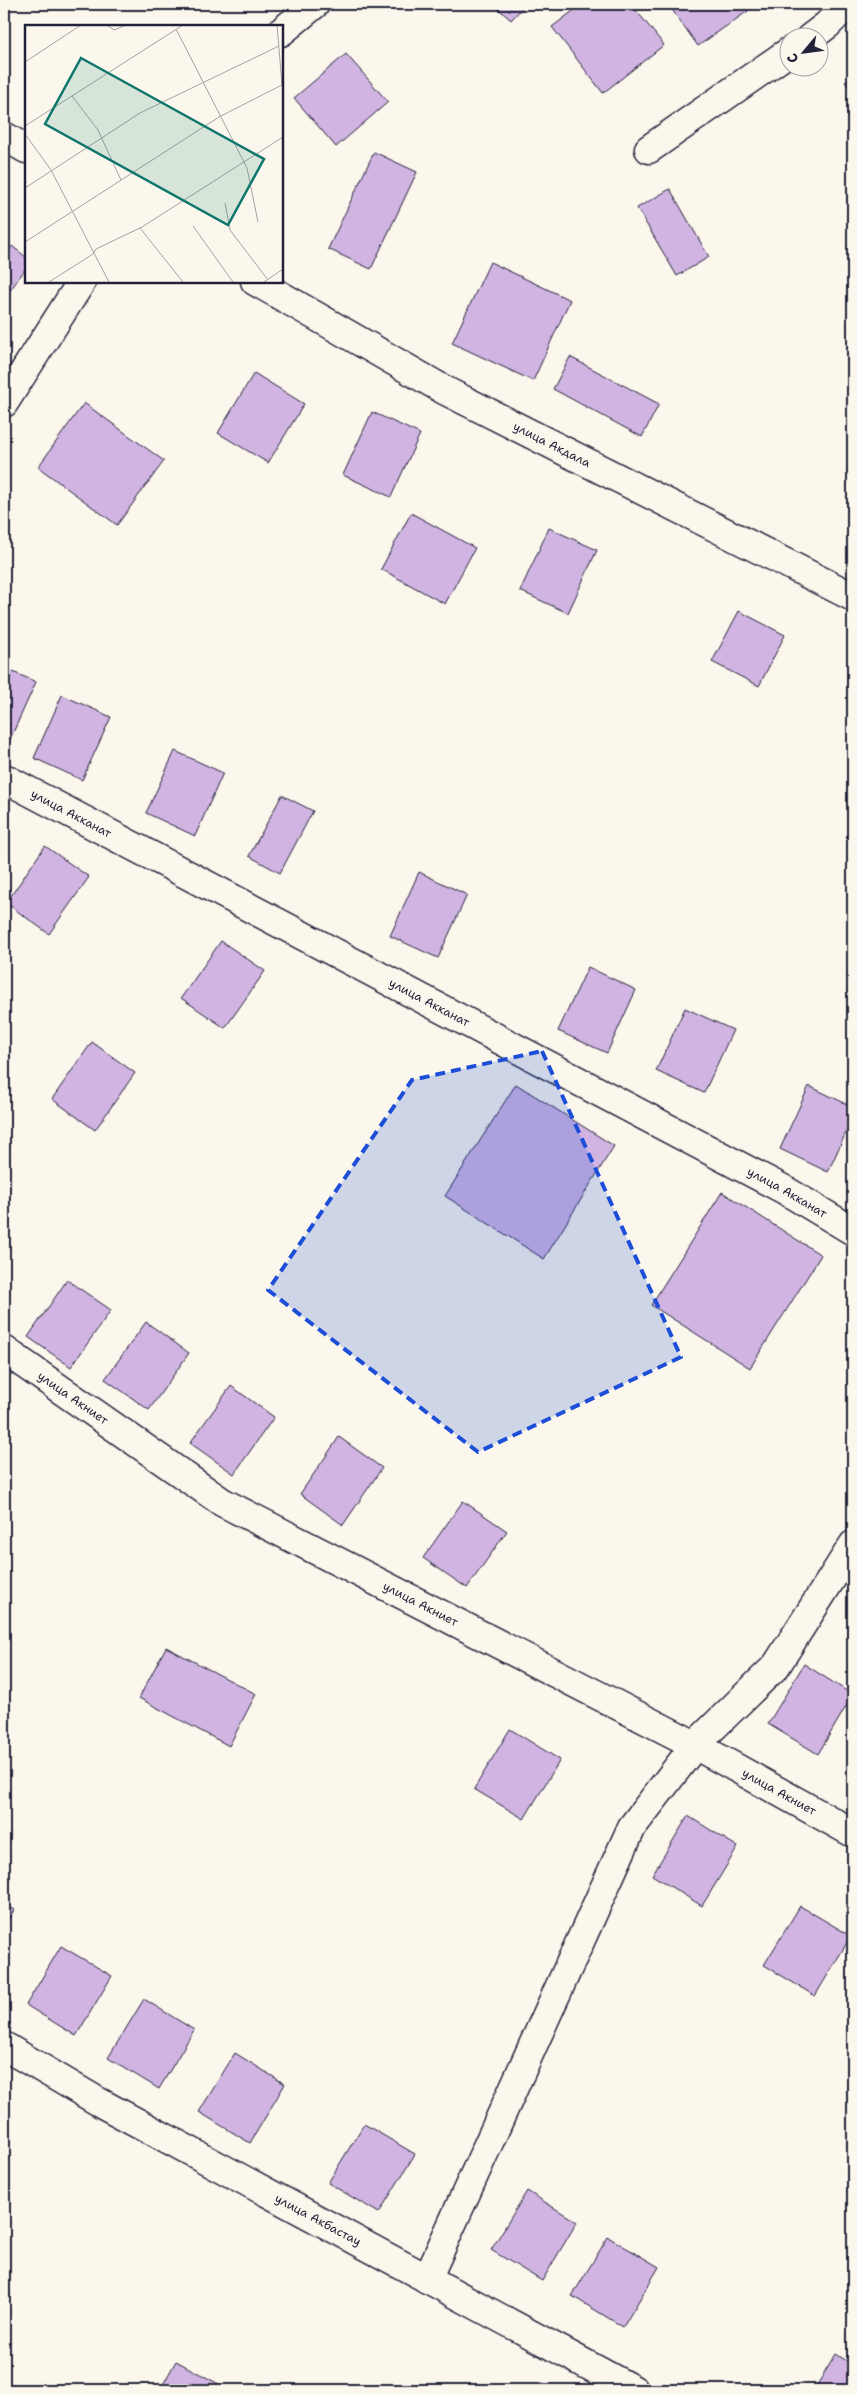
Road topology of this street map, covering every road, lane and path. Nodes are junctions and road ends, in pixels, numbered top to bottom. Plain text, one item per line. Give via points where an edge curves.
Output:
1 (315, 4) edge
2 (848, 4) edge
3 (823, 28) edge
4 (282, 31) edge
5 (780, 59) edge
6 (4, 136) edge
7 (25, 148) edge
8 (649, 149) dead end
9 (81, 282) edge
10 (257, 282) edge
11 (4, 403) edge
12 (853, 597) edge
13 (4, 778) edge
14 (853, 1232) edge
15 (4, 1350) edge
16 (853, 1545) edge
17 (695, 1745) junction
18 (853, 1833) edge
19 (4, 2046) edge
20 (427, 2279) junction
21 (634, 2390) edge

1 - 4 street
2 - 3 street
5 - 8 street
6 - 7 street
9 - 11 street
10 - 12 street, улица Акдала via 446,391
13 - 14 street, улица Акканат via 783,1189
15 - 17 street, улица Акниет via 222,1502
16 - 17 street via 776,1666
17 - 18 street, улица Акниет
17 - 20 street via 632,1827
19 - 20 street, улица Акбастау via 99,2102
20 - 21 street, улица Акбастау

